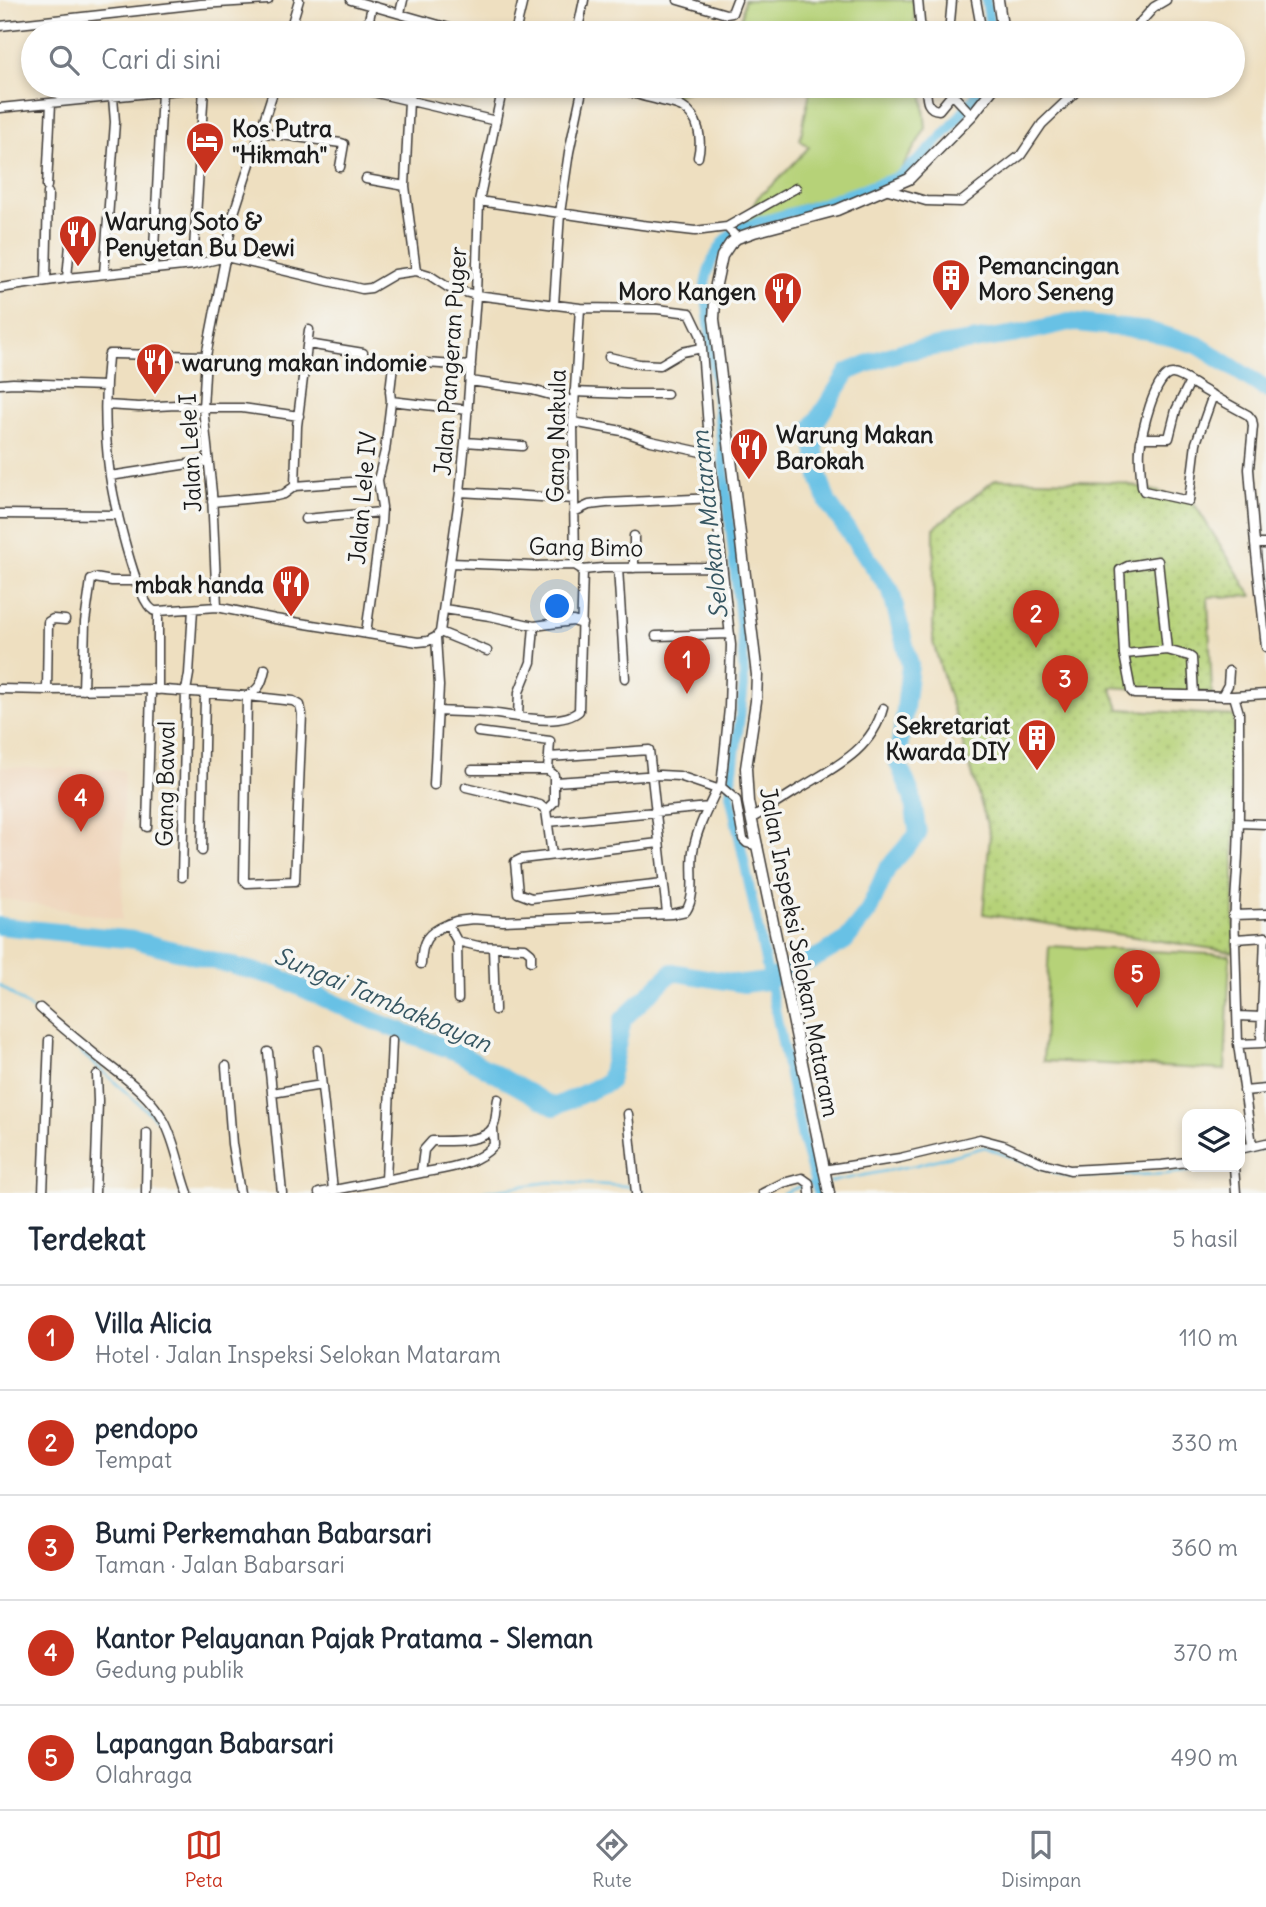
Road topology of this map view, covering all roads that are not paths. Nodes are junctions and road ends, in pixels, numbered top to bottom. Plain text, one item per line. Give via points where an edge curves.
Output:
1 (268, 0) edge
2 (299, 0) edge
3 (403, 0) edge
4 (523, 0) edge
5 (584, 0) edge
6 (678, 0) edge
7 (737, 0) edge
8 (918, 0) edge
9 (952, 0) edge
10 (976, 0) edge
11 (998, 0) edge
12 (1166, 0) edge
13 (355, 1) edge
14 (201, 2) edge
15 (702, 4) edge
16 (372, 6) junction
17 (400, 13) junction
18 (426, 20) joint
19 (42, 21) edge
20 (293, 21) edge
21 (369, 21) edge
22 (429, 21) edge
23 (518, 21) edge
24 (580, 21) edge
25 (920, 21) edge
26 (949, 21) edge
27 (980, 21) edge
28 (1001, 21) edge
29 (1142, 21) edge
30 (21, 23) edge
31 (0, 26) edge
32 (103, 98) edge
33 (113, 98) edge
34 (162, 98) edge
35 (203, 98) edge
36 (271, 98) edge
37 (400, 98) edge
38 (501, 98) edge
39 (580, 98) edge
40 (652, 98) edge
41 (927, 98) edge
42 (952, 98) edge
43 (956, 98) edge
44 (985, 98) edge
45 (1069, 98) edge
46 (409, 100) junction
47 (51, 103) junction
48 (0, 108) edge
49 (971, 114) junction
50 (496, 121) junction
51 (259, 132) junction
52 (698, 157) dead end
53 (340, 167) dead end
54 (366, 179) dead end
55 (405, 186) junction
56 (796, 188) dead end
57 (885, 189) junction
58 (479, 201) junction
59 (560, 214) junction
60 (732, 232) junction
61 (71, 233) dead end
62 (226, 257) junction
63 (193, 264) junction
64 (153, 269) junction
65 (416, 271) junction
66 (104, 274) junction
67 (67, 278) junction
68 (46, 281) junction
69 (0, 288) edge
70 (476, 295) junction
71 (554, 305) junction
72 (580, 308) junction
73 (309, 330) dead end
74 (709, 335) junction
75 (308, 344) junction
76 (702, 348) junction
77 (363, 353) dead end
78 (206, 356) junction
79 (609, 357) dead end
80 (471, 366) junction
81 (470, 381) junction
82 (1190, 382) junction
83 (0, 384) edge
84 (105, 386) junction
85 (667, 394) dead end
86 (1213, 395) junction
87 (574, 396) junction
88 (391, 401) junction
89 (106, 405) junction
90 (203, 408) junction
91 (468, 410) junction
92 (299, 416) junction
93 (573, 422) junction
94 (1141, 438) junction
95 (465, 442) junction
96 (522, 446) dead end
97 (710, 454) junction
98 (208, 461) junction
99 (110, 476) junction
100 (379, 480) junction
101 (295, 486) junction
102 (460, 492) junction
103 (715, 498) junction
104 (574, 499) junction
105 (212, 502) junction
106 (381, 512) junction
107 (574, 512) junction
108 (0, 514) edge
109 (118, 515) junction
110 (305, 519) dead end
111 (634, 536) dead end
112 (1255, 544) junction
113 (1266, 544) edge
114 (450, 562) junction
115 (579, 567) junction
116 (618, 568) junction
117 (634, 568) junction
118 (722, 568) junction
119 (136, 581) junction
120 (217, 607) junction
121 (193, 609) junction
122 (444, 609) junction
123 (158, 611) junction
124 (65, 620) dead end
125 (582, 624) junction
126 (534, 626) junction
127 (366, 633) junction
128 (730, 634) junction
129 (438, 635) junction
130 (656, 636) dead end
131 (1266, 647) edge
132 (1167, 650) junction
133 (487, 651) dead end
134 (1124, 654) junction
135 (265, 669) dead end
136 (1229, 671) dead end
137 (625, 678) dead end
138 (0, 689) edge
139 (155, 689) junction
140 (47, 690) junction
141 (83, 690) junction
142 (186, 691) junction
143 (205, 694) junction
144 (1266, 694) edge
145 (1194, 695) junction
146 (247, 696) junction
147 (1222, 696) junction
148 (1234, 696) junction
149 (883, 708) dead end
150 (438, 711) junction
151 (518, 717) junction
152 (478, 732) dead end
153 (549, 757) junction
154 (472, 770) dead end
155 (548, 770) junction
156 (652, 776) junction
157 (555, 782) junction
158 (434, 785) dead end
159 (466, 787) dead end
160 (721, 789) junction
161 (709, 807) junction
162 (546, 810) junction
163 (656, 811) junction
164 (752, 818) junction
165 (548, 822) junction
166 (1239, 823) junction
167 (1266, 824) edge
168 (147, 827) dead end
169 (659, 843) junction
170 (758, 846) junction
171 (202, 851) dead end
172 (552, 855) junction
173 (182, 877) dead end
174 (663, 883) junction
175 (667, 913) junction
176 (1266, 914) edge
177 (1233, 915) junction
178 (448, 924) junction
179 (1266, 937) edge
180 (1234, 939) junction
181 (457, 941) junction
182 (493, 947) junction
183 (531, 961) dead end
184 (421, 964) dead end
185 (458, 999) dead end
186 (40, 1007) dead end
187 (495, 1010) dead end
188 (1238, 1016) junction
189 (1262, 1017) junction
190 (49, 1040) dead end
191 (392, 1040) dead end
192 (1263, 1043) edge
193 (1238, 1044) junction
194 (318, 1050) dead end
195 (268, 1052) dead end
196 (226, 1066) dead end
197 (97, 1075) dead end
198 (322, 1085) junction
199 (1266, 1089) edge
200 (1244, 1091) junction
201 (272, 1093) junction
202 (498, 1098) dead end
203 (628, 1114) dead end
204 (493, 1128) junction
205 (147, 1133) dead end
206 (1266, 1143) edge
207 (1252, 1145) junction
208 (1245, 1147) edge
209 (1182, 1162) edge
210 (824, 1172) junction
211 (1234, 1172) edge
212 (421, 1173) junction
213 (386, 1180) junction
214 (333, 1190) junction
215 (828, 1192) edge
216 (43, 1193) edge
217 (94, 1193) edge
218 (146, 1193) edge
219 (188, 1193) edge
220 (240, 1193) edge
221 (282, 1193) edge
222 (319, 1193) edge
223 (636, 1193) edge
224 (763, 1193) edge
225 (810, 1193) edge
226 (1236, 1193) edge

1 - 14 street
2 - 20 street
3 - 17 street
4 - 23 street
5 - 24 street
6 - 15 street
7 - 15 street via 729,14
8 - 25 street
9 - 26 street
10 - 27 street
11 - 28 street
12 - 29 street
13 - 16 street
14 - 19 street
16 - 17 street
16 - 21 street
17 - 18 street
18 - 22 street
30 - 31 street
32 - 47 street
33 - 66 street
34 - 64 street
35 - 63 street
36 - 51 street, Jalan Lele I
37 - 46 street
38 - 50 street, Jalan Pangeran Puger
39 - 59 street
40 - 52 street via 689,111 699,128
41 - 42 street via 935,110
43 - 49 street
44 - 49 street
45 - 57 street via 1042,124 1020,155 961,202 926,201
46 - 50 street
46 - 55 street
47 - 48 street
47 - 68 street
49 - 57 street via 909,179
50 - 58 street, Jalan Pangeran Puger
51 - 53 street via 344,144
51 - 62 street, Jalan Lele I
54 - 55 street
55 - 65 street
56 - 60 street
57 - 60 street via 837,210 754,232
58 - 59 street
58 - 70 street, Jalan Pangeran Puger
59 - 60 street
59 - 71 street
60 - 74 street, Jalan Inspeksi Selokan Mataram via 722,256
61 - 67 street
62 - 63 street
62 - 65 street via 362,289 395,274
62 - 78 street, Jalan Lele I
63 - 64 street
64 - 66 street
65 - 70 street via 449,288
66 - 67 street
67 - 68 street
68 - 69 street
70 - 71 street
70 - 80 street, Jalan Pangeran Puger
71 - 72 street
72 - 74 street via 690,313
72 - 87 street, Gang Nakula
73 - 75 street
74 - 76 street
74 - 164 street, Jalan Inspeksi Selokan Mataram via 757,675 746,768
75 - 77 street
75 - 92 street
76 - 79 street via 682,352 660,365
76 - 97 street
78 - 84 street via 109,354
78 - 90 street, Jalan Lele I
80 - 81 street, Jalan Pangeran Puger
80 - 88 street via 395,361
81 - 87 street
81 - 91 street, Jalan Pangeran Puger
82 - 86 street
82 - 94 street via 1169,438
82 - 94 street via 1172,374 1164,377
83 - 84 street
84 - 89 street
85 - 87 street
86 - 94 street via 1196,443 1189,501 1142,489
86 - 112 street via 1252,420 1249,469
87 - 93 street, Gang Nakula
88 - 91 street, Jalan Lele IV
88 - 100 street, Jalan Lele IV
89 - 90 street
89 - 99 street
90 - 92 street
90 - 98 street, Jalan Lele I
91 - 95 street, Jalan Pangeran Puger
92 - 101 street
93 - 97 street
93 - 104 street, Gang Nakula
95 - 96 street
95 - 102 street, Jalan Pangeran Puger
97 - 103 street
98 - 99 street
98 - 105 street, Jalan Lele I
99 - 109 street
100 - 101 street
100 - 106 street, Jalan Lele IV
101 - 105 street via 276,496
102 - 104 street
102 - 114 street, Jalan Pangeran Puger
103 - 107 street via 606,503
103 - 118 street
104 - 107 street, Gang Nakula
105 - 120 street, Jalan Lele I
106 - 110 street
106 - 127 street, Jalan Lele IV
107 - 115 street, Gang Nakula
108 - 109 street
109 - 119 street
111 - 117 street
112 - 113 street
112 - 131 street
114 - 115 street, Gang Bimo
114 - 122 street, Jalan Pangeran Puger
115 - 116 street, Gang Bimo
115 - 125 street, Gang Nakula
116 - 117 street, Gang Bimo
116 - 137 street
117 - 118 street, Gang Bimo
118 - 128 street
119 - 123 street via 149,607
119 - 141 street via 90,580
120 - 121 street
120 - 127 street
121 - 123 street
121 - 142 street, Gang Bawal
122 - 126 street
122 - 129 street, Jalan Pangeran Puger
123 - 139 street
124 - 140 street via 48,622
125 - 126 street
125 - 151 street, Gang Nakula via 579,710 572,716 551,719
126 - 151 street
127 - 129 street via 418,642
128 - 130 street
128 - 160 street
129 - 133 street
129 - 150 street, Jalan Pangeran Puger
132 - 134 street
132 - 134 street via 1156,560 1120,570
132 - 145 street via 1192,658
134 - 145 street via 1134,694
135 - 146 street via 261,686
136 - 147 street
138 - 140 street
139 - 141 street
139 - 142 street
139 - 168 street
140 - 141 street
142 - 143 street
142 - 173 street, Gang Bawal
143 - 146 street
143 - 171 street
144 - 148 street
145 - 147 street
146 - 146 street via 244,880 295,881 303,714 293,701
147 - 148 street
148 - 166 street via 1239,713
149 - 164 street via 869,739 856,752
150 - 151 street
150 - 158 street, Jalan Pangeran Puger
152 - 153 street via 550,741
153 - 155 street
153 - 156 street via 649,751
154 - 155 street
155 - 157 street
156 - 157 street
156 - 160 street via 679,776
156 - 163 street
157 - 162 street via 554,802
159 - 162 street
160 - 161 street
160 - 170 street via 736,800 743,839
161 - 163 street
161 - 175 street via 694,849 691,904 686,911
162 - 165 street
163 - 165 street
163 - 169 street
164 - 170 street, Jalan Inspeksi Selokan Mataram
165 - 172 street
166 - 167 street
166 - 177 street
169 - 172 street
169 - 174 street
170 - 210 street, Jalan Inspeksi Selokan Mataram
172 - 174 street via 515,862 518,893 531,898
174 - 175 street
175 - 178 street via 472,919
176 - 177 street
177 - 180 street
178 - 181 street
178 - 184 street via 426,938
179 - 180 street
179 - 189 street
180 - 188 street
181 - 182 street
181 - 185 street
182 - 183 street via 525,948
182 - 187 street
186 - 219 street via 154,1105 175,1145
188 - 189 street
188 - 193 street
189 - 192 street
190 - 216 street
191 - 213 street
192 - 193 street
193 - 200 street
194 - 198 street
195 - 201 street
196 - 220 street
197 - 217 street
198 - 201 street
198 - 214 street
199 - 200 street
200 - 207 street
201 - 221 street
202 - 204 street
203 - 223 street
204 - 212 street via 494,1145 484,1156
204 - 212 street via 485,1136 427,1144
205 - 218 street
206 - 207 street
207 - 208 street
209 - 210 street via 1070,1170 980,1139
210 - 215 street, Jalan Inspeksi Selokan Mataram
211 - 226 street
212 - 213 street
213 - 214 street
214 - 222 street
224 - 225 street via 802,1178 809,1183

